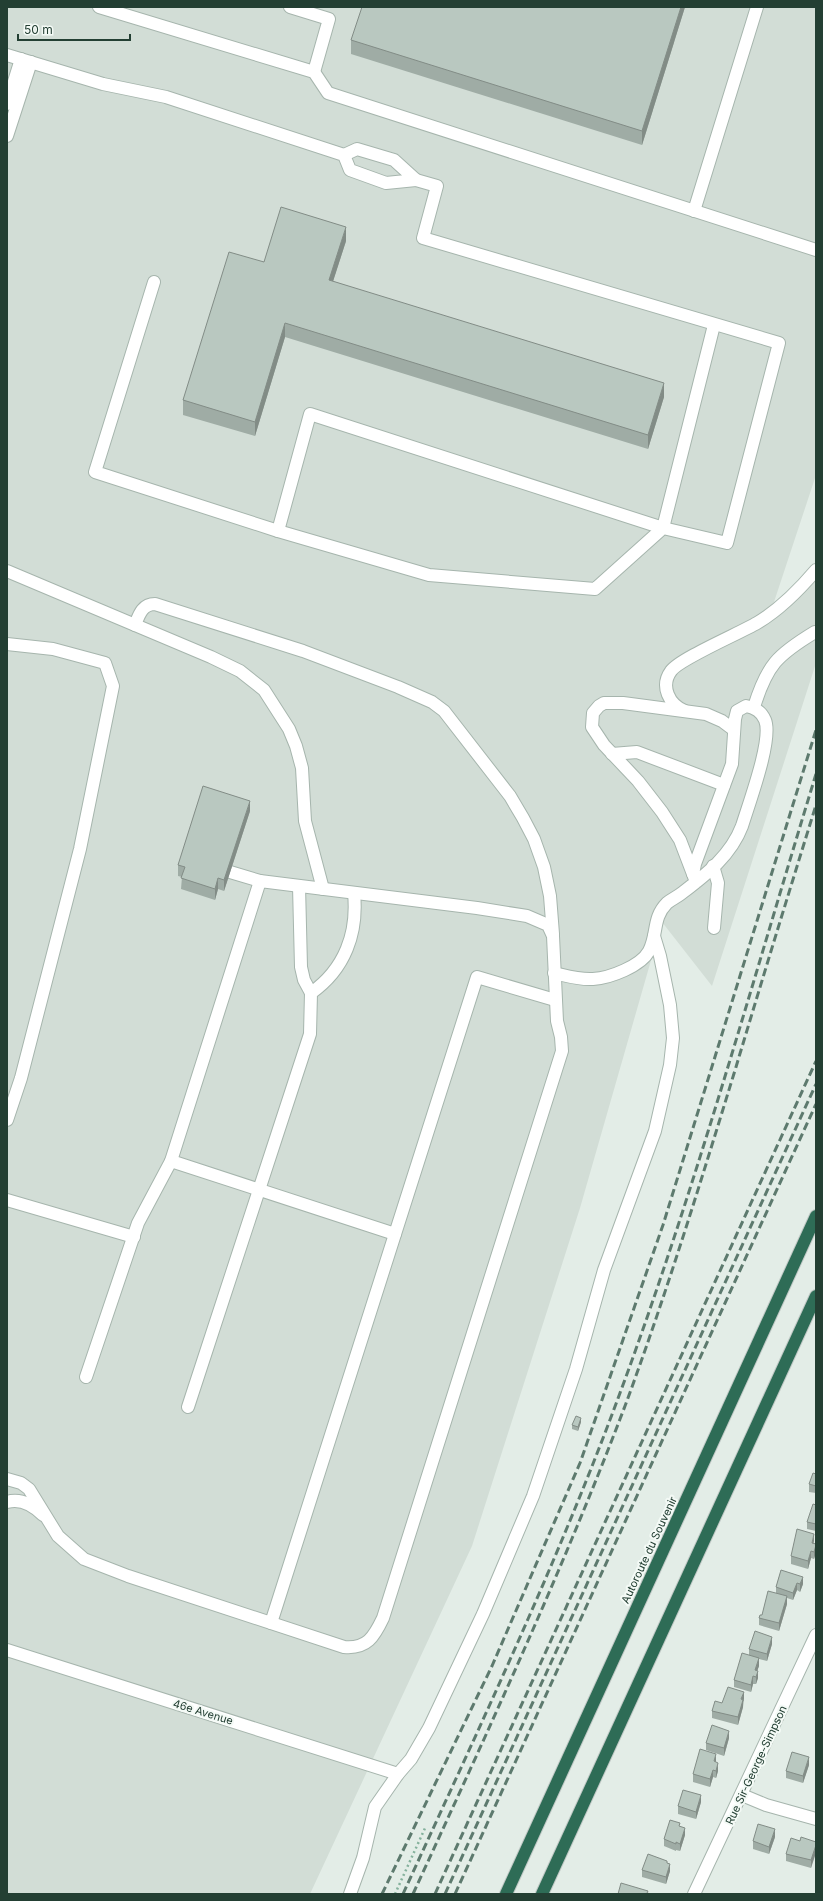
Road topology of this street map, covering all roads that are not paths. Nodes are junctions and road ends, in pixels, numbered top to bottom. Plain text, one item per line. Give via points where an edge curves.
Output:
1 (99, 7) edge
2 (290, 7) edge
3 (757, 7) edge
4 (7, 55) edge
5 (26, 60) junction
6 (314, 72) junction
7 (7, 104) edge
8 (7, 136) edge
9 (344, 155) junction
10 (416, 180) junction
11 (694, 211) junction
12 (816, 250) edge
13 (154, 282) dead end
14 (714, 325) junction
15 (663, 528) junction
16 (278, 531) junction
17 (816, 570) edge
18 (7, 571) edge
19 (135, 625) junction
20 (815, 632) dead end
21 (7, 644) edge
22 (754, 708) junction
23 (692, 713) junction
24 (734, 730) junction
25 (612, 754) junction
26 (724, 786) junction
27 (713, 866) junction
28 (230, 872) edge
29 (695, 878) junction
30 (260, 881) junction
31 (299, 886) junction
32 (322, 889) junction
33 (354, 893) junction
34 (550, 896) junction
35 (527, 916) junction
36 (714, 928) dead end
37 (553, 936) junction
38 (654, 936) junction
39 (554, 973) junction
40 (311, 993) junction
41 (555, 1000) junction
42 (7, 1120) edge
43 (172, 1161) junction
44 (260, 1190) junction
45 (7, 1200) edge
46 (816, 1216) edge
47 (395, 1234) junction
48 (134, 1237) junction
49 (816, 1296) edge
50 (86, 1377) dead end
51 (188, 1407) dead end
52 (7, 1479) edge
53 (7, 1502) edge
54 (46, 1517) junction
55 (271, 1623) junction
56 (816, 1635) edge
57 (813, 1649) edge
58 (7, 1650) edge
59 (398, 1774) junction
60 (742, 1795) junction
61 (816, 1819) edge
62 (350, 1894) edge
63 (506, 1894) edge
64 (542, 1894) edge
65 (694, 1894) edge

1 - 6 street
2 - 6 street via 329,19
3 - 11 street
4 - 5 street
5 - 7 street
5 - 8 street
5 - 9 street via 103,84 166,97
6 - 11 street via 328,93
9 - 10 street via 357,149 394,160
9 - 10 street via 350,170 386,183
10 - 14 street via 437,186 423,238
11 - 12 street
13 - 16 street via 95,472
14 - 15 street
14 - 15 street via 779,343 727,543
15 - 16 street via 595,589 429,575
15 - 16 street via 310,414
17 - 23 street via 796,592 758,622 683,661 671,670 666,682 667,694 676,705
18 - 19 street
19 - 32 street via 232,667 264,690 289,729 296,746 302,768 305,821
19 - 34 street via 145,606 160,605 303,652 432,702 454,723 524,818 544,867
20 - 22 street via 774,661 762,682
21 - 42 street via 53,649 105,663 113,686 80,849 21,1078
22 - 24 street via 746,706 737,711
22 - 27 street via 765,720 766,741 737,839 730,851
23 - 24 street via 714,717
23 - 25 street via 623,703 604,703 593,713 592,726
24 - 26 street via 732,764
25 - 26 street via 637,752
25 - 29 street via 638,781 662,812 680,840
26 - 29 street via 695,864
27 - 29 street
27 - 36 street via 718,883
28 - 30 street
29 - 38 street via 663,907 655,924
30 - 31 street
30 - 43 street
31 - 32 street
31 - 40 street via 301,967
32 - 33 street
33 - 35 street
33 - 40 street via 355,917 349,946 333,973 323,985
34 - 35 street via 546,909
34 - 37 street
35 - 37 street via 548,925
37 - 39 street
38 - 39 street via 649,951 642,960 613,974 595,979
38 - 59 street via 670,1005 673,1038 670,1065 654,1131 604,1270 576,1369 533,1496 446,1694 411,1759
39 - 41 street
40 - 44 street via 310,1034
41 - 47 street via 477,977
41 - 55 street via 562,1052 383,1618 370,1640 353,1648
43 - 44 street
43 - 48 street via 138,1223
44 - 47 street
44 - 51 street
45 - 48 street
46 - 63 highway, Autoroute du Souvenir
47 - 55 street
48 - 50 street
49 - 64 highway
52 - 54 street via 21,1483 29,1489
53 - 54 street via 20,1501 28,1504
54 - 55 street via 58,1536 84,1559
56 - 57 street, Rue Sir-George-Simpson
57 - 60 street, Rue Sir-George-Simpson
58 - 59 street, 46e Avenue
59 - 62 street via 375,1807 363,1858
60 - 61 street via 766,1805
60 - 65 street, Rue Sir-George-Simpson

